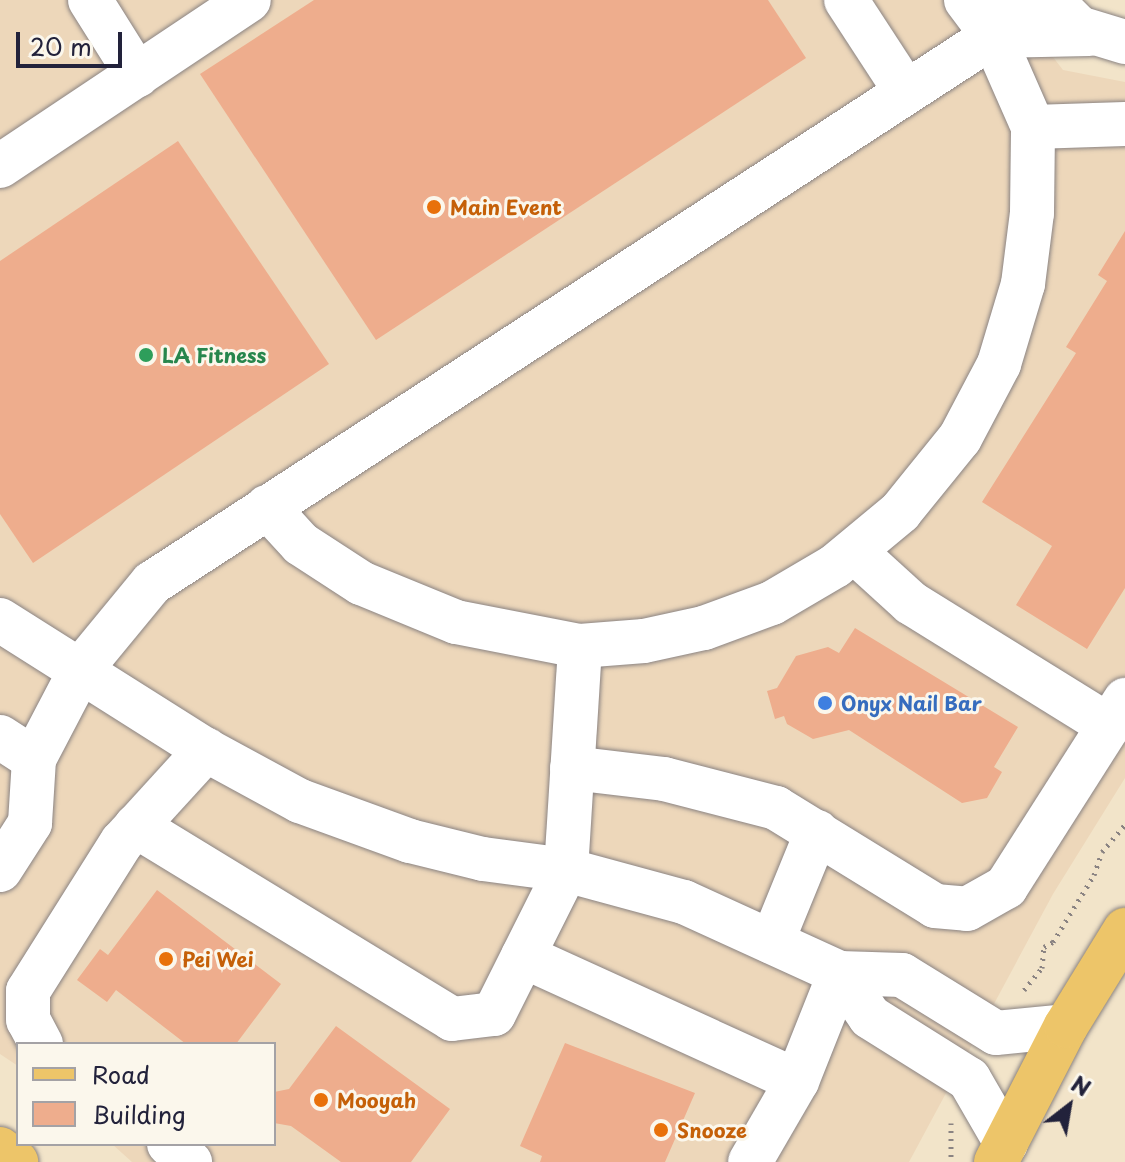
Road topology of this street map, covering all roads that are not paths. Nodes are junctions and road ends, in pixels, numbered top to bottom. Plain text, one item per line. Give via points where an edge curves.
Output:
1 (90, 0) edge
2 (249, 0) edge
3 (846, 0) edge
4 (966, 0) edge
5 (1020, 0) edge
6 (1051, 0) edge
7 (993, 36) junction
8 (1107, 38) edge
9 (137, 75) junction
10 (906, 92) junction
11 (1125, 124) edge
12 (1033, 127) junction
13 (0, 166) edge
14 (267, 507) junction
15 (855, 552) junction
16 (0, 620) edge
17 (580, 646) junction
18 (81, 669) junction
19 (1117, 713) edge
20 (206, 750) junction
21 (11, 759) edge
22 (572, 768) junction
23 (136, 826) junction
24 (817, 832) junction
25 (0, 870) edge
26 (566, 870) junction
27 (1125, 930) edge
28 (772, 942) junction
29 (523, 956) junction
30 (840, 973) junction
31 (1066, 1026) junction
32 (40, 1042) edge
33 (797, 1081) junction
34 (171, 1146) edge
35 (0, 1149) edge
36 (1001, 1152) edge
37 (16, 1162) edge
38 (190, 1162) edge
39 (750, 1162) edge

1 - 9 street
2 - 9 street
3 - 10 street
4 - 7 street
5 - 7 street
6 - 8 street
7 - 8 street
7 - 10 street
7 - 12 street
9 - 13 street
10 - 14 street
11 - 12 street
12 - 15 street via 1027,261 999,364 939,467
14 - 17 street via 301,544 361,583 456,622
14 - 18 street via 152,583
15 - 17 street via 772,603 715,624 644,641
15 - 19 street via 911,603
16 - 18 street
17 - 22 street
18 - 20 street
18 - 21 street
19 - 24 street via 1006,887 976,907 935,906
20 - 23 street
20 - 26 street via 300,801 410,841 483,859
21 - 25 street via 30,823
22 - 24 street via 664,779 735,797 776,808
22 - 26 street
23 - 29 street via 452,1019 494,1014
23 - 32 street via 28,991 28,1020
24 - 28 street
26 - 28 street via 684,902
26 - 29 street
27 - 31 main road
28 - 30 street
29 - 33 street
30 - 31 street via 902,975 996,1033
30 - 33 street
30 - 36 street via 870,1017 969,1079
31 - 36 main road
33 - 39 street
34 - 38 street
35 - 37 main road

